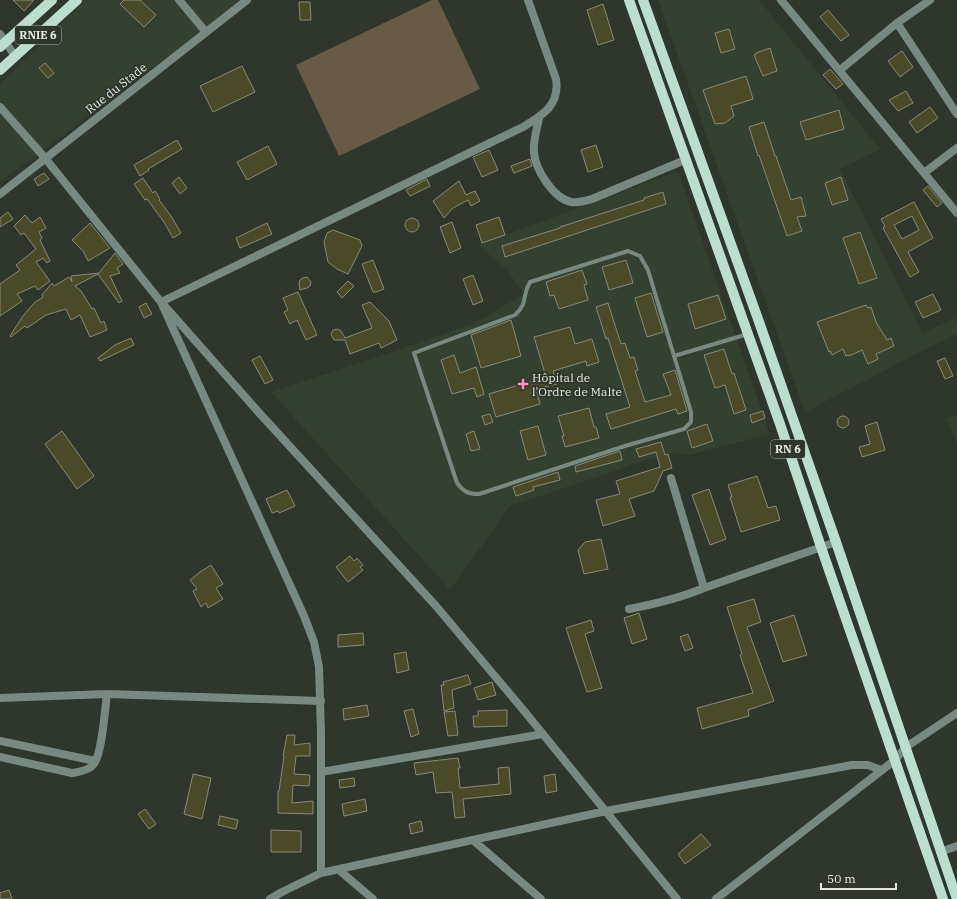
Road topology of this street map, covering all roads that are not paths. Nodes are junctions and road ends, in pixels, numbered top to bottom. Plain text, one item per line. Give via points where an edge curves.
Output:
1 (52, 0) edge
2 (77, 0) edge
3 (179, 0) edge
4 (247, 0) edge
5 (528, 0) edge
6 (629, 0) edge
7 (643, 0) edge
8 (781, 0) edge
9 (930, 0) edge
10 (897, 23) junction
11 (206, 32) junction
12 (2, 41) edge
13 (15, 56) junction
14 (0, 70) edge
15 (840, 70) junction
16 (0, 107) edge
17 (957, 114) edge
18 (539, 118) junction
19 (957, 148) edge
20 (45, 158) junction
21 (685, 160) junction
22 (924, 174) junction
23 (0, 194) edge
24 (957, 213) edge
25 (161, 302) junction
26 (748, 334) junction
27 (674, 356) junction
28 (671, 478) dead end
29 (836, 542) junction
30 (821, 547) junction
31 (704, 588) junction
32 (629, 608) dead end
33 (107, 694) junction
34 (0, 698) edge
35 (321, 701) junction
36 (957, 713) edge
37 (543, 734) junction
38 (0, 741) edge
39 (906, 747) junction
40 (0, 758) edge
41 (895, 760) junction
42 (95, 761) junction
43 (881, 770) junction
44 (321, 772) junction
45 (606, 811) junction
46 (474, 841) junction
47 (957, 846) edge
48 (940, 852) junction
49 (339, 870) junction
50 (321, 874) junction
51 (270, 899) edge
52 (373, 899) edge
53 (541, 899) edge
54 (677, 899) edge
55 (716, 899) edge
56 (943, 899) edge
57 (956, 899) edge

1 - 12 main road, RNIE 6
2 - 13 main road, RNIE 6
3 - 11 street
4 - 11 street, Rue du Stade
5 - 18 street via 558,87 553,103
6 - 21 main road, RN 6
7 - 29 main road, RN 6
8 - 15 street
9 - 10 street
10 - 15 street
10 - 17 street
11 - 20 street, Rue du Stade
12 - 13 street
13 - 14 main road, RNIE 6
15 - 22 street
16 - 20 street
18 - 21 street via 534,152 538,166 546,182 570,201 592,199
18 - 25 street
19 - 22 street
20 - 23 street, Rue du Stade
20 - 25 street
21 - 26 main road, RN 6
22 - 24 street
25 - 35 street via 304,616 314,642 319,666
25 - 37 street via 436,606
26 - 27 lane
26 - 30 main road, RN 6
27 - 27 lane via 692,412 691,422 684,429 483,493 472,494 463,492 457,484 414,353 515,315 522,308 525,290 530,282 628,250 640,256 648,270
28 - 31 street
29 - 30 street
29 - 39 main road, RN 6
30 - 31 street
30 - 41 main road, RN 6
31 - 32 street via 674,599
33 - 34 street
33 - 35 street
33 - 42 street via 99,754
35 - 44 street
36 - 39 street
37 - 44 street
37 - 45 street
38 - 42 street
39 - 41 street
39 - 48 main road, RN 6
40 - 42 street via 72,773 93,766
41 - 43 street
41 - 56 main road, RN 6
43 - 45 street via 868,765 852,765
43 - 55 street
44 - 50 street
45 - 46 street
45 - 54 street
46 - 49 street
46 - 53 street
47 - 48 street
48 - 57 main road, RN 6
49 - 50 street
49 - 52 street
50 - 51 street

